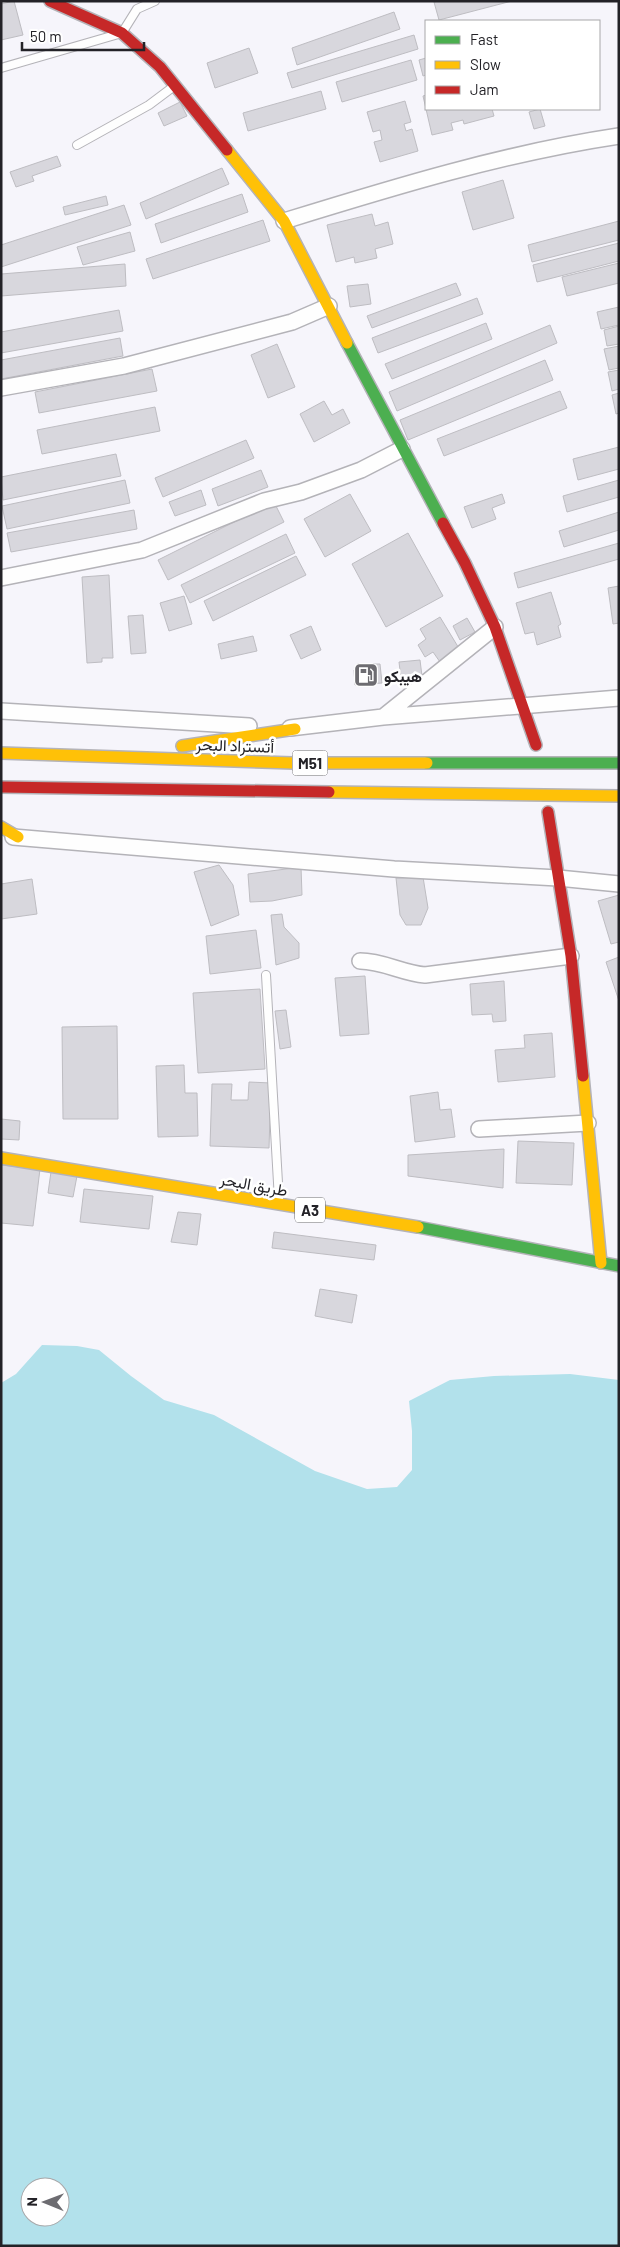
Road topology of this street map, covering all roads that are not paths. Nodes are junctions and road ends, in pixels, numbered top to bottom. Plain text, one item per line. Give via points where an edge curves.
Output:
1 (50, 1) edge
2 (155, 1) edge
3 (122, 33) junction
4 (1, 68) edge
5 (175, 85) junction
6 (619, 136) edge
7 (77, 145) dead end
8 (284, 221) junction
9 (329, 306) junction
10 (1, 388) edge
11 (402, 449) junction
12 (1, 578) edge
13 (494, 627) junction
14 (619, 698) edge
15 (523, 706) junction
16 (1, 711) edge
17 (383, 717) junction
18 (295, 729) junction
19 (536, 744) dead end
20 (1, 753) edge
21 (90, 756) junction
22 (619, 763) edge
23 (1, 787) edge
24 (619, 796) edge
25 (548, 812) dead end
26 (1, 827) edge
27 (1, 836) edge
28 (18, 837) junction
29 (558, 878) junction
30 (619, 884) edge
31 (571, 956) junction
32 (360, 961) dead end
33 (266, 975) dead end
34 (588, 1123) junction
35 (479, 1128) dead end
36 (1, 1158) edge
37 (280, 1205) junction
38 (601, 1263) junction
39 (619, 1266) edge

1 - 3 main road
2 - 3 lane via 137,9
3 - 4 lane
3 - 5 main road
5 - 7 lane via 149,104
5 - 8 main road
6 - 8 street via 560,145 384,190
8 - 9 main road
9 - 10 street via 292,322 124,366
9 - 11 main road
11 - 12 street via 361,470 301,492 264,501 142,550
11 - 13 main road via 466,563
13 - 15 main road
13 - 17 street
14 - 15 street
15 - 17 street
15 - 19 main road
16 - 18 street
17 - 18 street
18 - 21 main road
20 - 21 main road, أتستراد البحر / M51
21 - 22 main road, أتستراد البحر / M51 via 293,763
23 - 24 main road, M51
25 - 29 main road
26 - 28 main road
27 - 28 street
28 - 29 street via 394,869
29 - 30 street
29 - 31 main road
31 - 32 street via 425,976 373,961
31 - 34 main road
33 - 37 lane
34 - 35 street
34 - 38 main road
36 - 37 main road, طريق البحر / A3
37 - 38 main road, طريق البحر / A3 via 423,1228
38 - 39 main road, طريق البحر / A3

